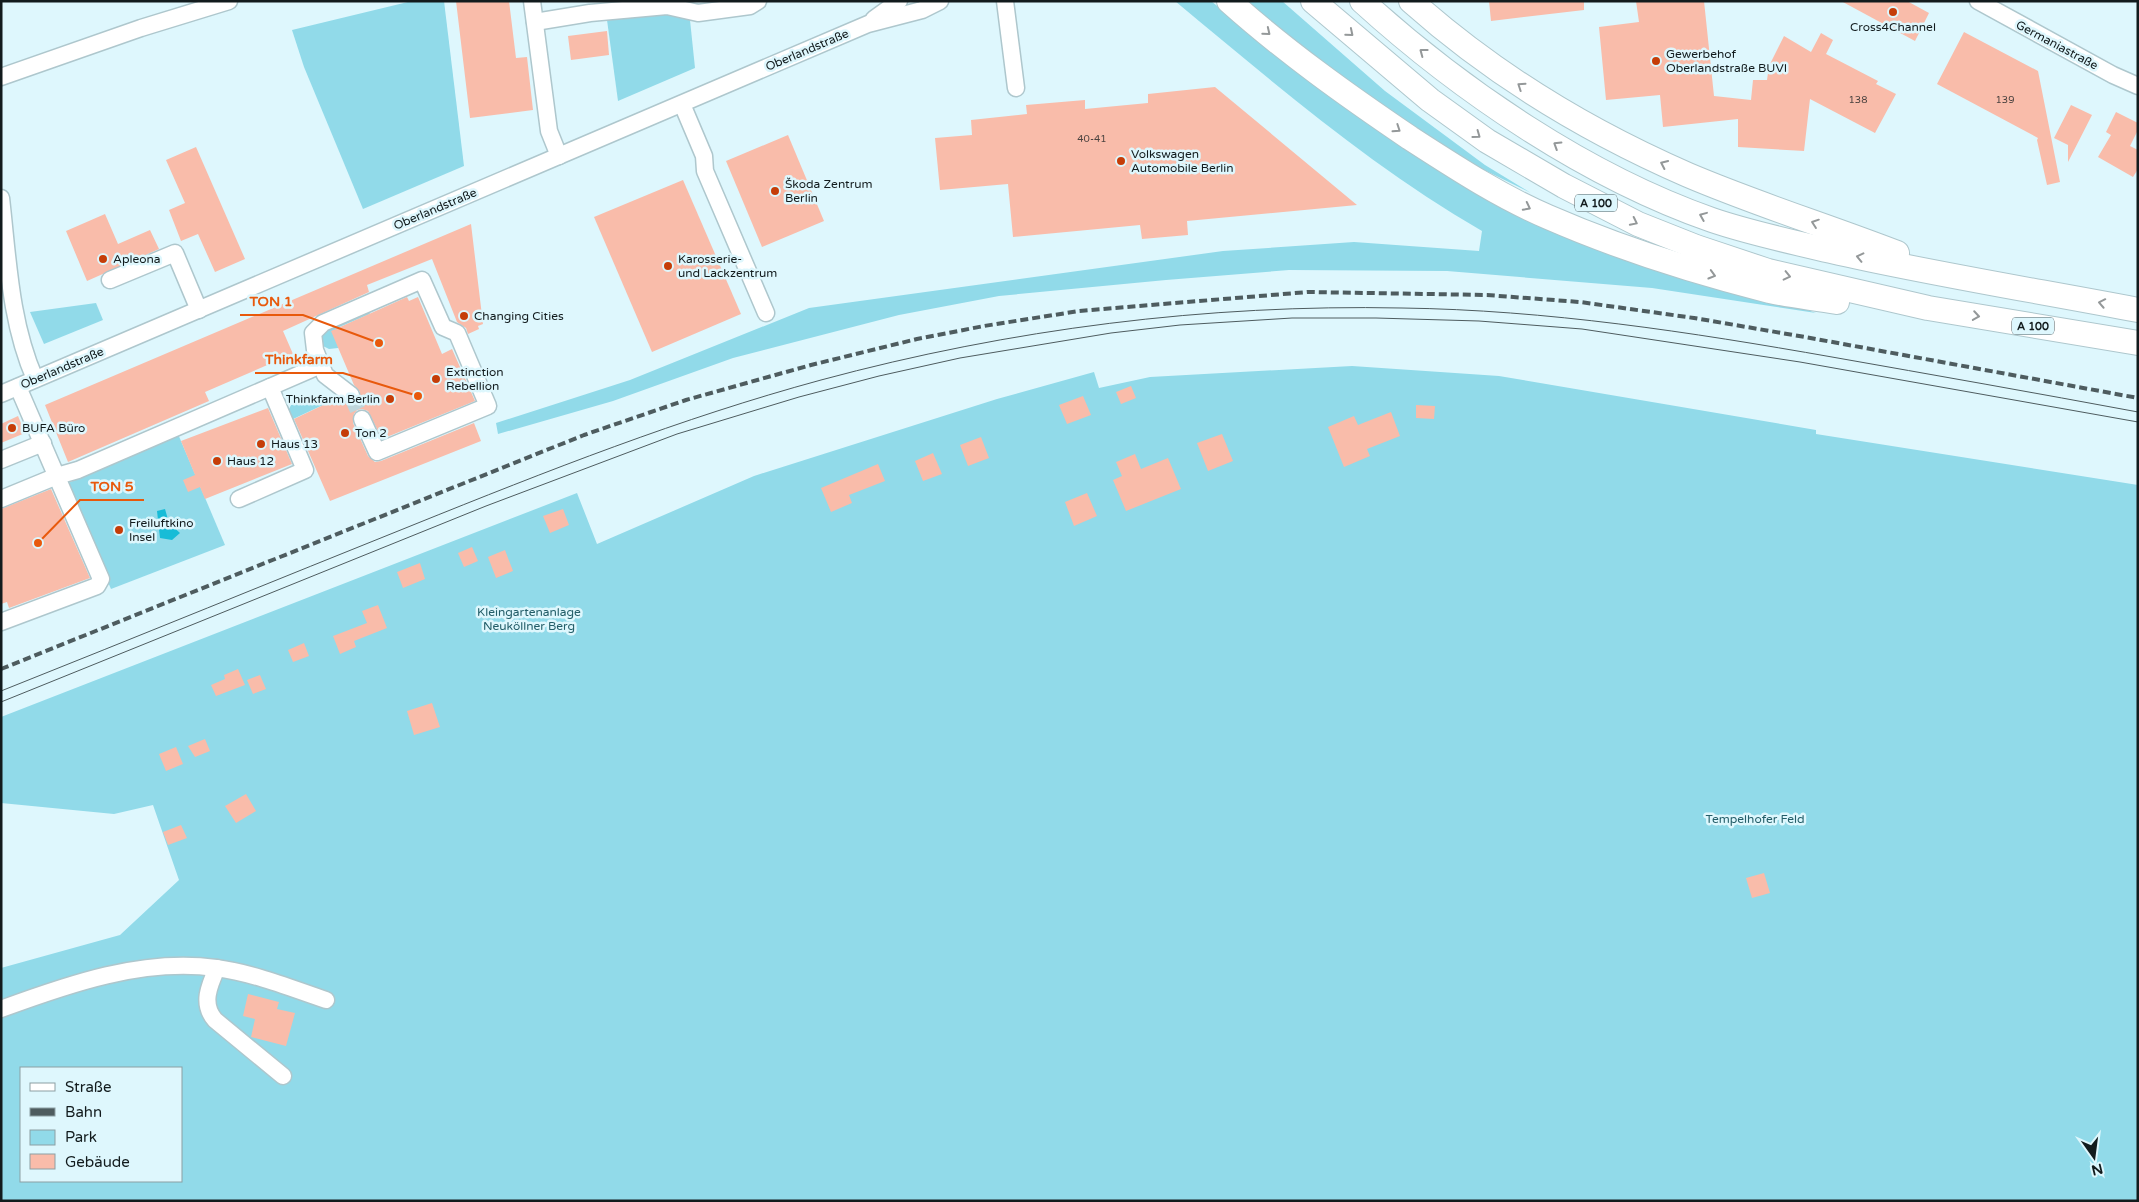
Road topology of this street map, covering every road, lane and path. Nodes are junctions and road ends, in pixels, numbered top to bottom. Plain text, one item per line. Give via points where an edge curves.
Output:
1 (229, 1) edge
2 (532, 1) edge
3 (758, 1) edge
4 (899, 1) edge
5 (940, 1) edge
6 (1005, 1) edge
7 (1229, 1) edge
8 (1313, 1) edge
9 (1362, 1) edge
10 (1411, 1) edge
11 (1978, 1) edge
12 (534, 22) junction
13 (868, 24) junction
14 (1, 77) edge
15 (2138, 86) edge
16 (1016, 88) dead end
17 (682, 104) junction
18 (559, 156) junction
19 (1, 198) edge
20 (1959, 277) junction
21 (110, 280) dead end
22 (1928, 308) junction
23 (199, 310) junction
24 (2138, 310) edge
25 (766, 313) dead end
26 (2138, 343) edge
27 (321, 365) junction
28 (35, 379) junction
29 (18, 387) junction
30 (270, 387) junction
31 (1, 394) edge
32 (351, 395) tunnel mouth
33 (362, 419) tunnel mouth
34 (43, 443) junction
35 (1, 460) edge
36 (57, 476) junction
37 (239, 499) dead end
38 (1, 500) edge
39 (3, 616) edge
40 (217, 968) junction
41 (326, 1000) dead end
42 (1, 1009) edge
43 (283, 1076) dead end

1 - 14 street
2 - 12 street
3 - 12 street via 750,6 698,13 667,6
4 - 13 street, Oberlandstraße
5 - 13 street, Oberlandstraße via 922,10
6 - 16 street
7 -> 22 highway via 1340,90 1400,131 1484,184 1546,216 1616,245 1772,291 1878,309
8 -> 22 highway, A 100 via 1430,100 1487,142 1638,224 1768,271
20 -> 9 highway, A 100 via 1804,244 1712,220 1631,186 1494,106 1396,32
20 -> 10 highway via 1688,175 1615,140 1512,80
11 - 15 street, Germaniastraße
12 - 18 street via 549,131
13 - 17 street, Oberlandstraße
17 - 18 street, Oberlandstraße
17 - 25 street via 704,156 705,171
18 - 23 street, Oberlandstraße
19 - 28 street via 16,324
24 -> 20 highway, A 100
21 - 23 street via 175,253
22 -> 26 highway, A 100
23 - 28 street, Oberlandstraße
27 - 30 street
27 - 32 street via 325,375
27 - 33 street via 313,341 317,327 422,280 443,327 457,332 488,406 377,452
28 - 29 street, Oberlandstraße
29 - 31 street, Oberlandstraße
29 - 34 street
30 - 36 street via 78,470
30 - 37 street via 305,470
34 - 35 street
34 - 36 street
36 - 38 street
36 - 39 street via 102,579 97,586
40 - 41 street
40 - 42 street via 165,965 138,969 77,984
40 - 43 street via 208,992 208,1012

